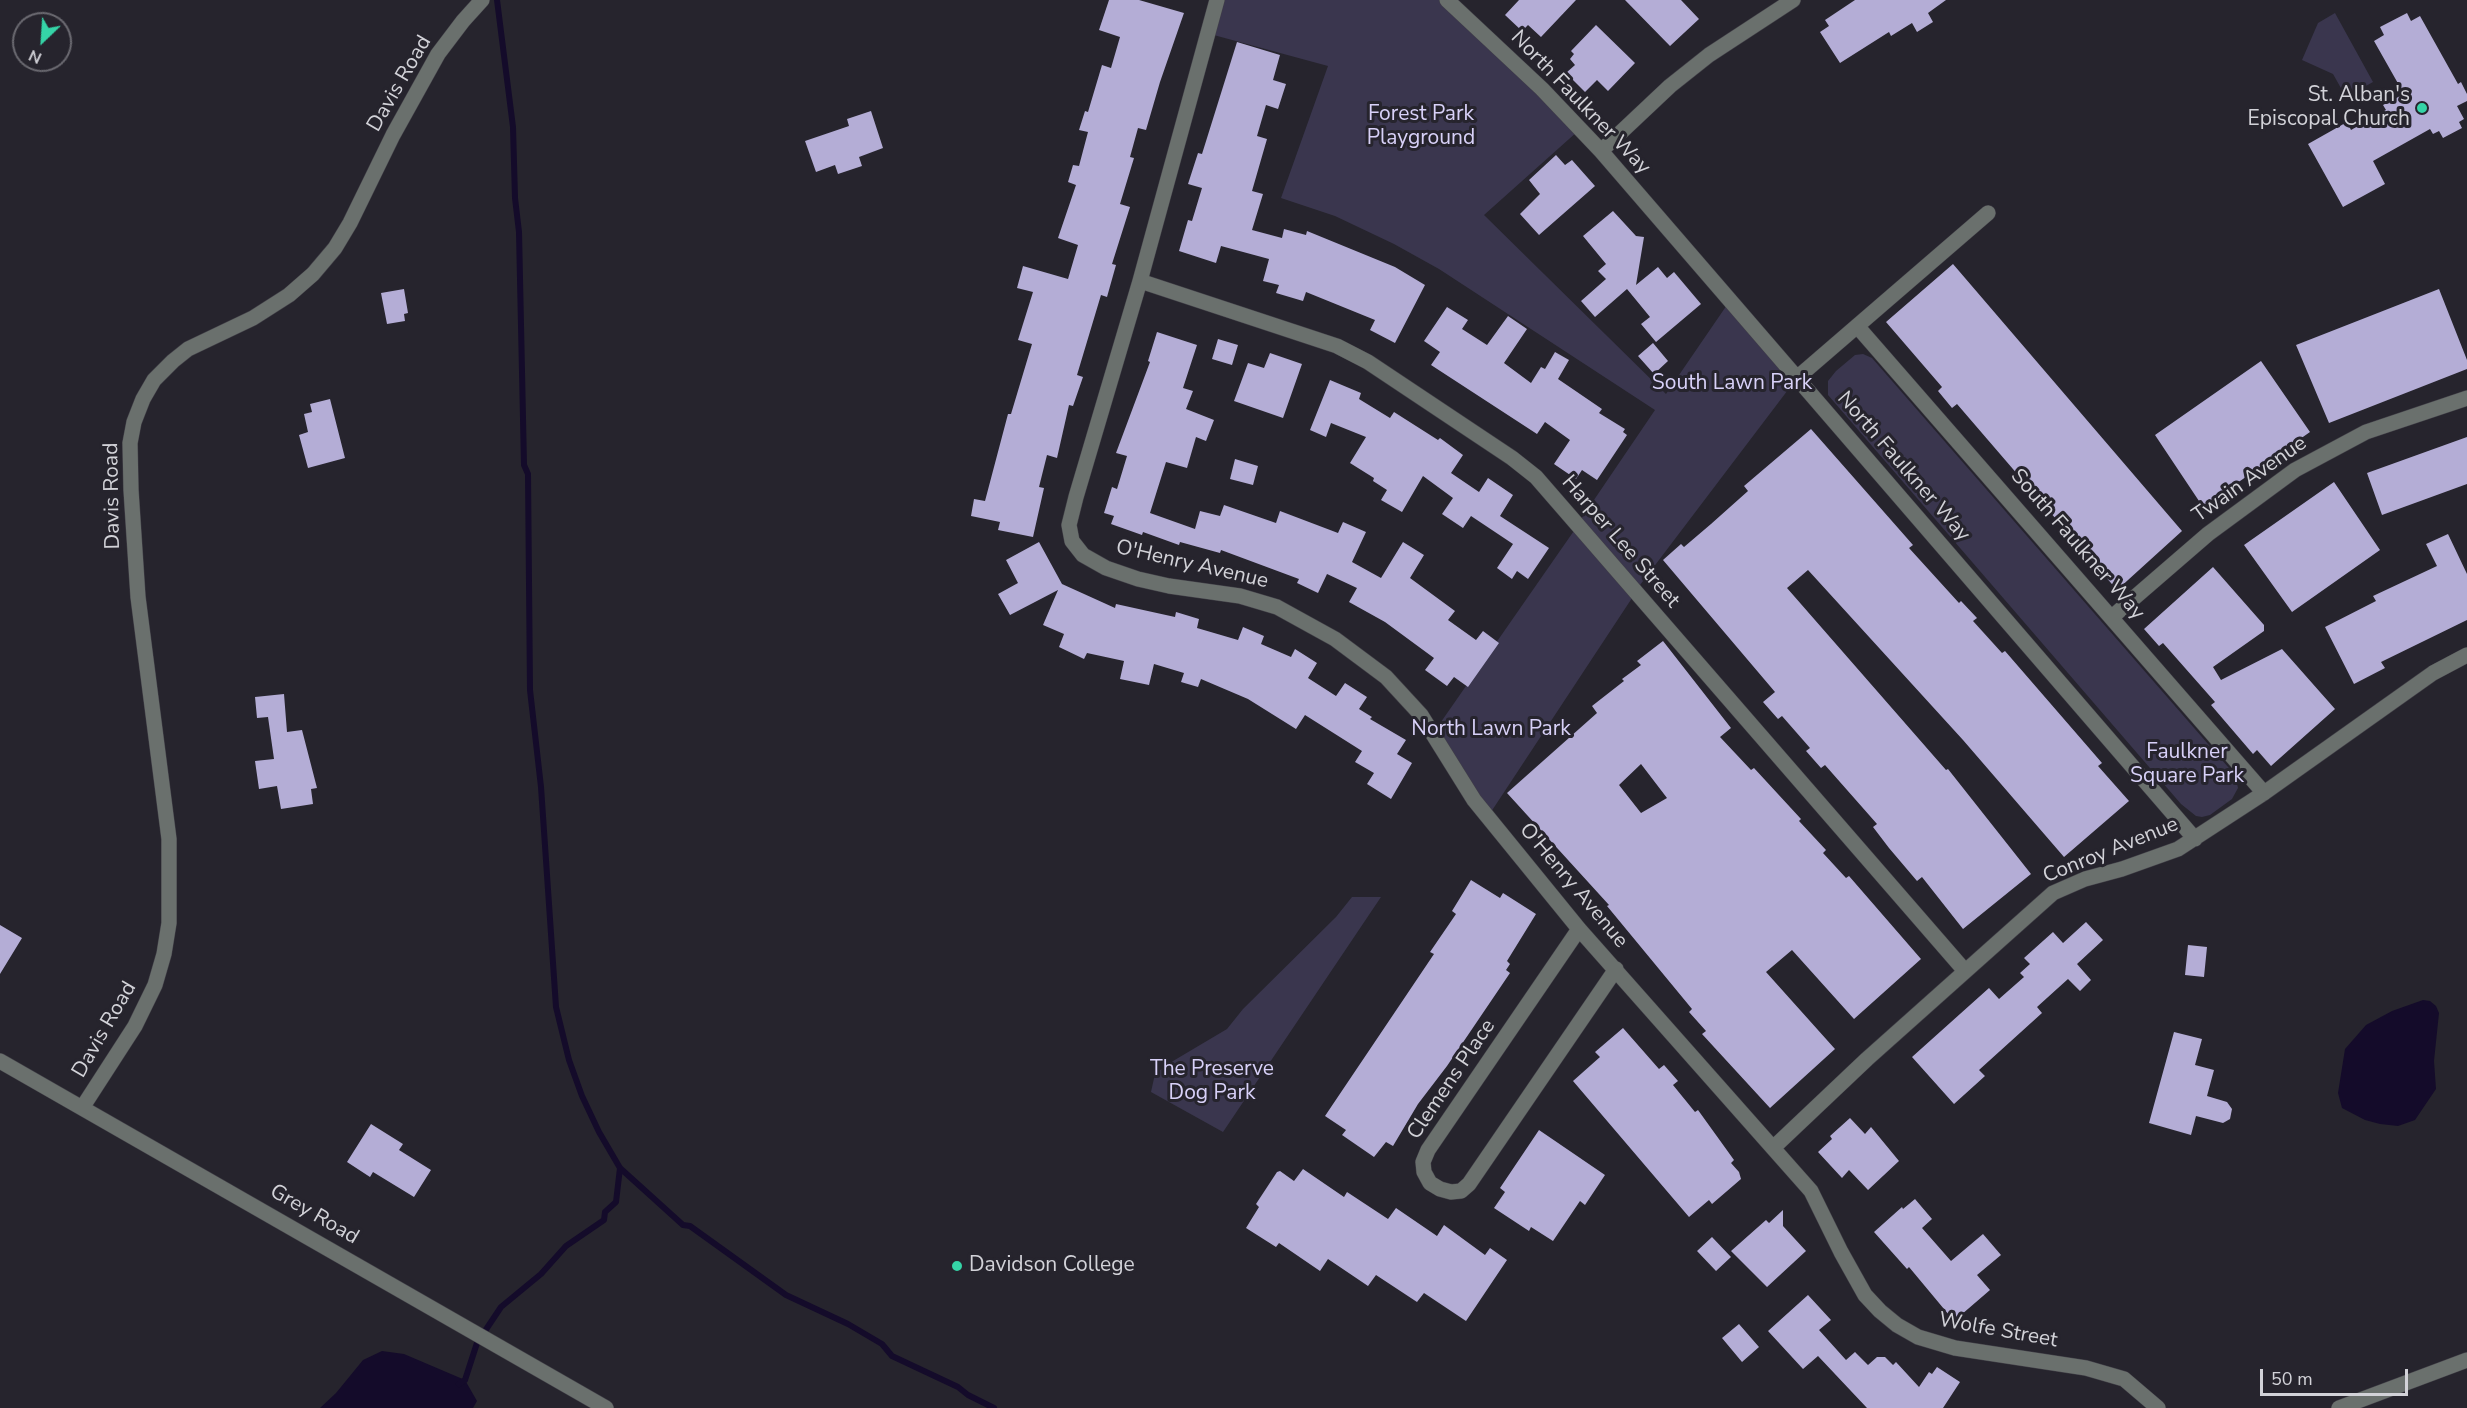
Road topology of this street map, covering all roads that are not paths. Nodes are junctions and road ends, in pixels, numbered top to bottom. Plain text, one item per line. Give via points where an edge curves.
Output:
1 (482, 0) edge
2 (1217, 0) edge
3 (1447, 0) edge
4 (1793, 0) edge
5 (1600, 151) junction
6 (1988, 213) dead end
7 (1140, 281) junction
8 (1857, 326) junction
9 (1798, 377) junction
10 (2467, 398) edge
11 (2112, 617) junction
12 (2467, 655) edge
13 (2264, 793) junction
14 (2195, 839) junction
15 (1579, 929) junction
16 (1616, 969) junction
17 (1965, 971) junction
18 (0, 1061) edge
19 (82, 1108) junction
20 (1773, 1148) junction
21 (2467, 1360) edge
22 (606, 1408) edge
23 (2158, 1408) edge
24 (2339, 1408) edge

1 - 19 street, Davis Road via 438,54 335,248 289,296 188,349 173,361 154,380 134,422 130,454 132,514 138,597 169,839 170,923 150,995 135,1026
2 - 7 street, O'Henry Avenue
3 - 5 street, North Faulkner Way via 1542,89
4 - 5 street via 1709,55
5 - 9 street, North Faulkner Way
6 - 8 street
7 - 15 street, O'Henry Avenue via 1076,497 1069,525 1072,542 1083,555 1127,575 1169,586 1240,596 1277,607 1363,657 1404,693 1474,800
7 - 17 street, Harper Lee Street via 1336,346 1368,362 1536,477
8 - 9 street
8 - 11 street, South Faulkner Way
9 - 14 street, North Faulkner Way
10 - 11 street, Twain Avenue via 2366,432 2295,470 2208,534
11 - 13 street, South Faulkner Way
12 - 13 street, Conroy Avenue via 2433,673
13 - 14 street, Conroy Avenue
14 - 17 street, Conroy Avenue via 2053,893
15 - 16 street, O'Henry Avenue
15 - 16 street, Clemens Place via 1428,1150 1423,1162 1430,1183 1451,1192 1461,1191 1469,1184
16 - 20 street, O'Henry Avenue
17 - 20 street, Conroy Avenue
18 - 19 street, Grey Road
19 - 22 street, Grey Road
20 - 23 street, Wolfe Street via 1811,1191 1865,1294 1897,1325 1918,1337 1955,1348 2086,1368 2124,1379
21 - 24 street

